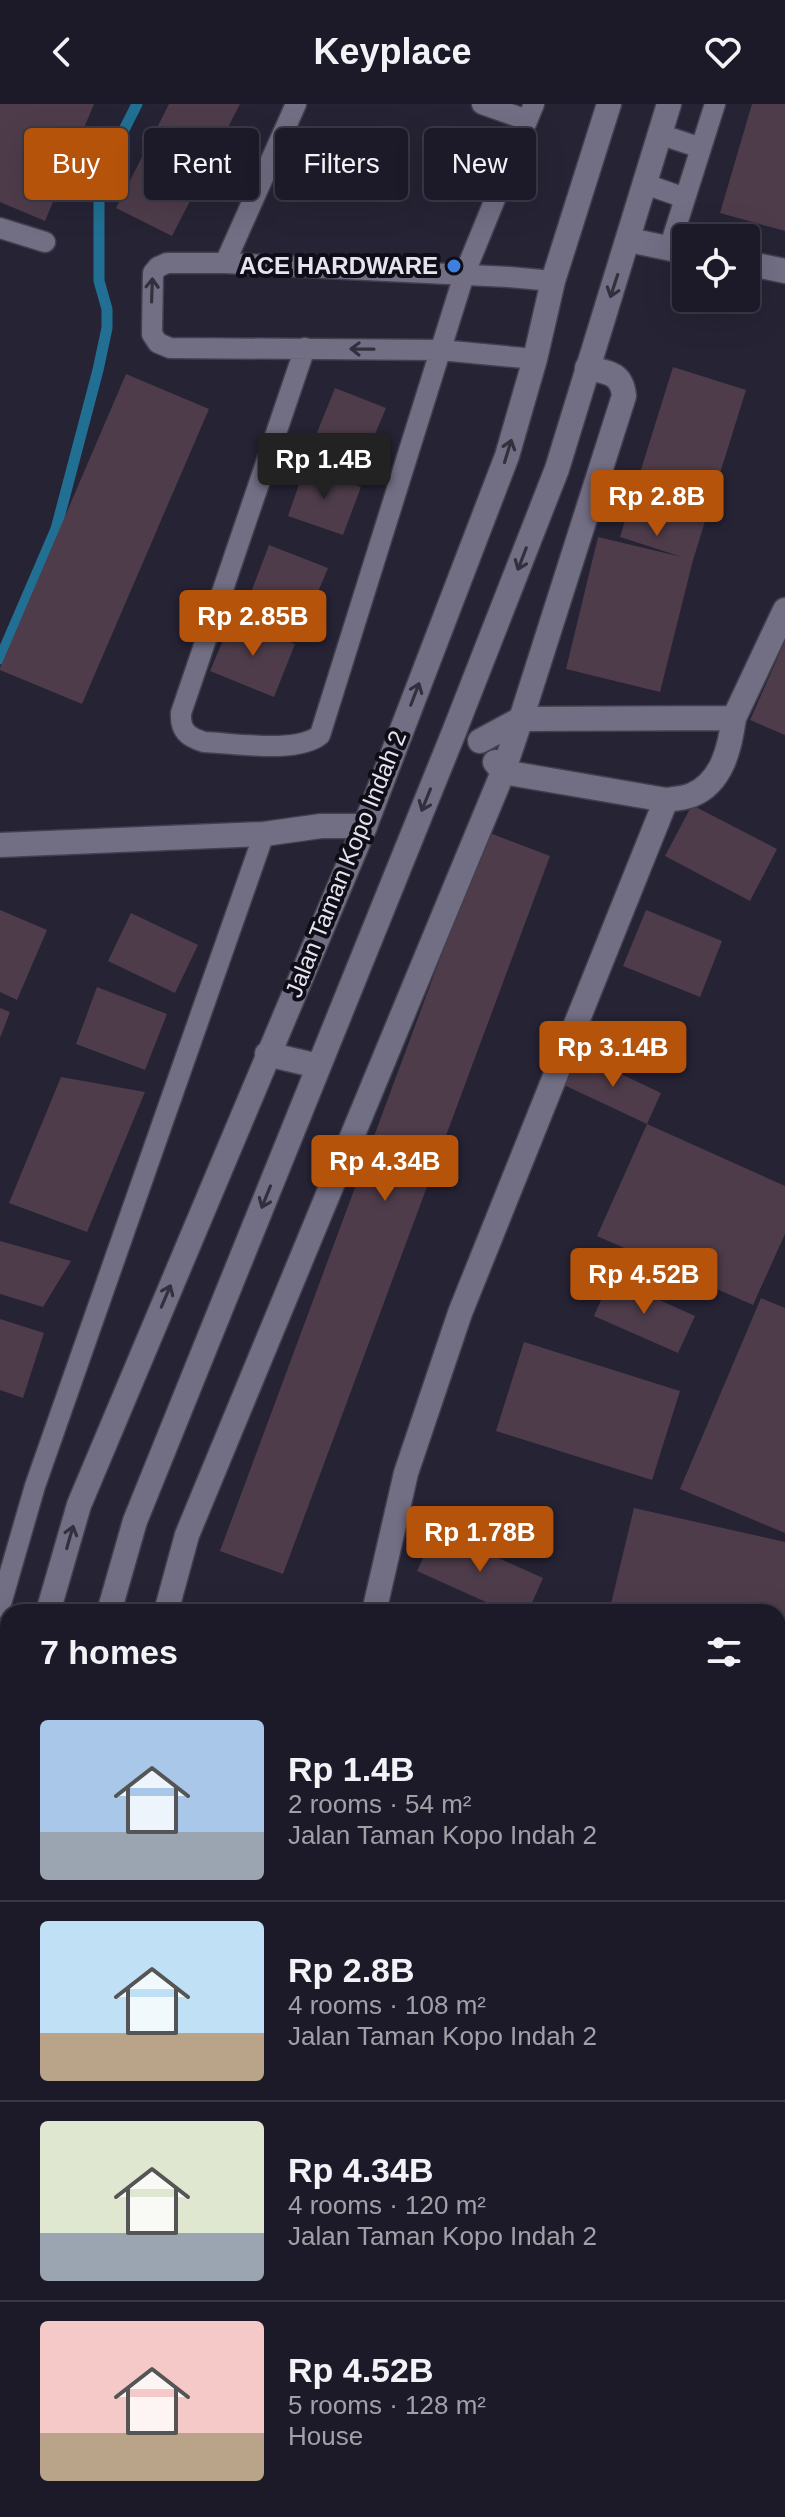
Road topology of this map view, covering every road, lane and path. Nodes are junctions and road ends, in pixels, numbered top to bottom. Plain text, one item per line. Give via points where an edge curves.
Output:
1 (296, 104) edge
2 (482, 104) edge
3 (609, 104) edge
4 (669, 104) edge
5 (715, 104) edge
6 (530, 112) edge
7 (659, 134) junction
8 (701, 148) junction
9 (645, 184) junction
10 (685, 198) junction
11 (681, 224) edge
12 (0, 228) edge
13 (629, 240) junction
14 (45, 242) dead end
15 (672, 249) edge
16 (225, 263) junction
17 (760, 266) edge
18 (785, 271) edge
19 (464, 275) junction
20 (553, 281) junction
21 (305, 348) junction
22 (440, 350) junction
23 (535, 359) junction
24 (587, 368) junction
25 (785, 610) edge
26 (734, 718) junction
27 (521, 719) junction
28 (454, 732) junction
29 (480, 741) junction
30 (503, 772) junction
31 (666, 800) junction
32 (365, 826) junction
33 (264, 834) junction
34 (0, 845) edge
35 (267, 1054) junction
36 (318, 1066) junction
37 (1, 1604) edge
38 (50, 1604) edge
39 (111, 1604) edge
40 (168, 1604) edge
41 (376, 1604) edge

1 - 16 lane
2 - 6 lane
3 - 20 street, Jalan Taman Kopo Indah 2
4 - 7 street, Jalan Taman Kopo Indah 2
5 - 8 lane
6 - 19 lane
7 - 8 lane
7 - 9 street, Jalan Taman Kopo Indah 2
8 - 10 lane
9 - 10 lane
9 - 13 street, Jalan Taman Kopo Indah 2
10 - 11 lane
12 - 14 lane
13 - 15 street
13 -> 24 street, Jalan Taman Kopo Indah 2
16 - 19 lane
21 -> 16 lane via 170,348 158,343 152,334 155,270 167,263
17 - 18 street
19 - 20 lane
19 - 22 lane
20 - 23 street, Jalan Taman Kopo Indah 2
22 -> 21 lane
21 - 22 lane via 181,713 184,732 204,742 294,746 320,735
22 - 23 lane
32 -> 23 street, Jalan Taman Kopo Indah 2 via 507,456
24 - 27 street via 617,377 624,396
24 -> 28 street, Jalan Taman Kopo Indah 2 via 557,469
25 - 26 street
26 - 27 street
26 - 31 street via 730,747 711,782 692,795
27 - 29 street
27 - 30 street
28 - 29 street
28 -> 36 street, Jalan Taman Kopo Indah 2
29 - 30 street
30 - 31 street
30 - 40 street via 187,1535
31 - 41 street via 460,1313 406,1473
32 - 33 street
32 - 35 street, Jalan Taman Kopo Indah 2
33 - 34 street
33 - 37 lane via 35,1486
35 - 36 street
38 -> 35 street, Jalan Taman Kopo Indah 2 via 79,1505
36 -> 39 street, Jalan Taman Kopo Indah 2 via 135,1521

